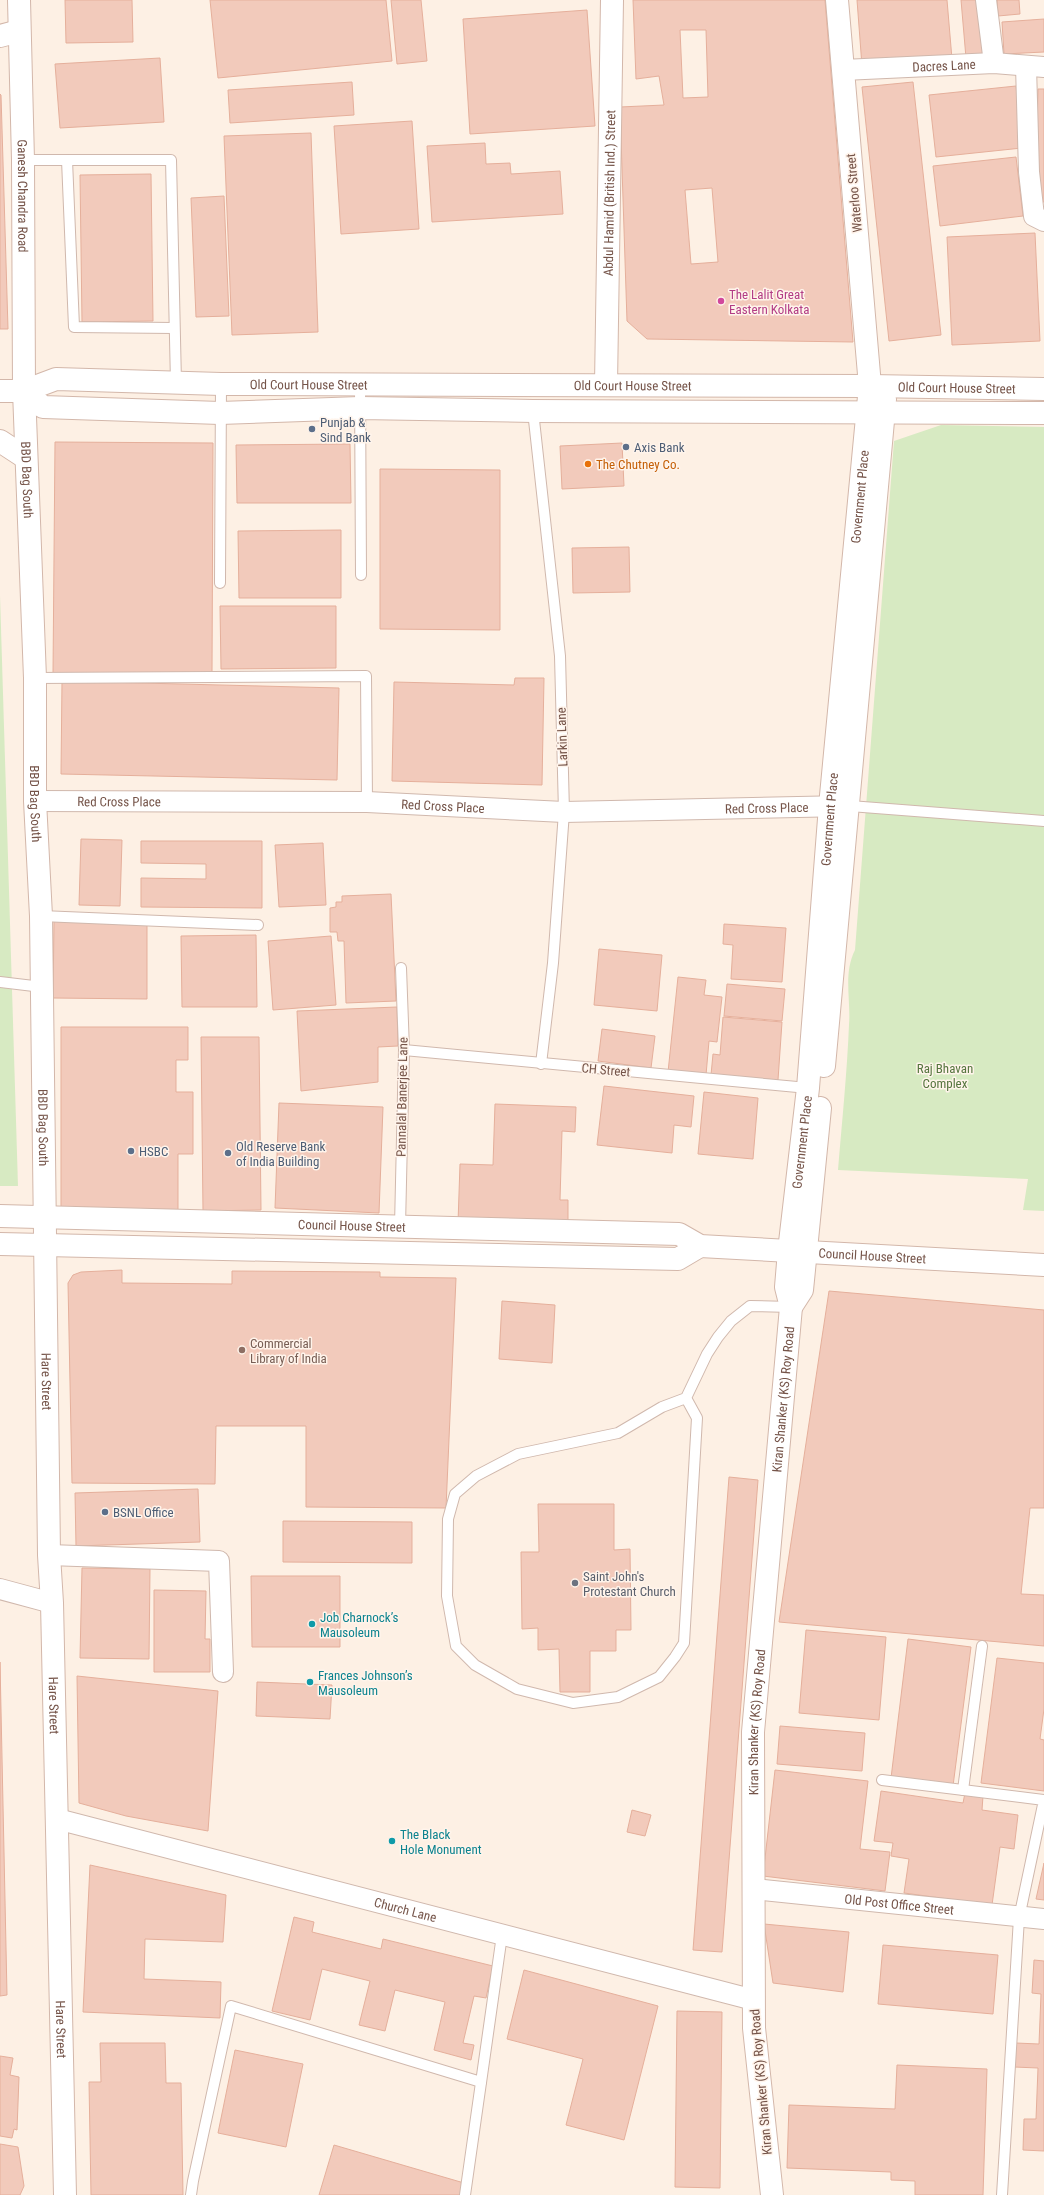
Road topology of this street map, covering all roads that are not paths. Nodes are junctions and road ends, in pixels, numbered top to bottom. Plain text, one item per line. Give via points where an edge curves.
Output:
1 (19, 0) edge
2 (612, 0) edge
3 (837, 0) edge
4 (986, 0) edge
5 (10, 34) edge
6 (994, 62) junction
7 (1035, 66) edge
8 (843, 70) junction
9 (23, 160) junction
10 (68, 160) junction
11 (1044, 221) edge
12 (174, 328) junction
13 (176, 383) junction
14 (221, 384) junction
15 (360, 384) junction
16 (606, 386) junction
17 (878, 387) junction
18 (1044, 389) edge
19 (0, 391) edge
20 (24, 391) junction
21 (360, 408) junction
22 (533, 411) junction
23 (220, 412) junction
24 (876, 413) junction
25 (1044, 413) edge
26 (0, 441) edge
27 (26, 458) junction
28 (361, 575) dead end
29 (220, 583) dead end
30 (35, 678) junction
31 (35, 801) junction
32 (367, 802) junction
33 (840, 806) junction
34 (564, 812) junction
35 (1044, 821) edge
36 (42, 916) junction
37 (258, 925) dead end
38 (401, 968) dead end
39 (0, 982) edge
40 (42, 987) junction
41 (404, 1050) junction
42 (541, 1064) junction
43 (808, 1088) junction
44 (0, 1216) edge
45 (44, 1216) junction
46 (400, 1226) junction
47 (0, 1244) edge
48 (44, 1244) junction
49 (700, 1246) junction
50 (798, 1252) junction
51 (1044, 1265) edge
52 (791, 1307) junction
53 (686, 1398) junction
54 (49, 1555) junction
55 (0, 1589) edge
56 (52, 1604) junction
57 (982, 1646) dead end
58 (222, 1672) dead end
59 (882, 1780) dead end
60 (963, 1790) junction
61 (57, 1819) junction
62 (754, 1889) junction
63 (1019, 1918) junction
64 (1044, 1919) edge
65 (502, 1935) junction
66 (754, 2000) junction
67 (481, 2082) junction
68 (65, 2195) edge
69 (191, 2195) edge
70 (465, 2195) edge
71 (772, 2195) edge
72 (1002, 2195) edge

1 - 5 street, Ganesh Chandra Road
2 - 16 street, Abdul Hamid (British Ind.) Street
3 - 8 street, Waterloo Street
4 - 6 street
5 - 9 street, Ganesh Chandra Road
6 - 7 street, Dacres Lane
6 - 8 street, Dacres Lane
7 - 11 street via 1029,172 1034,216
8 - 17 street, Waterloo Street
9 - 10 lane
9 - 20 street, Ganesh Chandra Road
10 - 12 lane via 74,327
10 - 12 lane via 171,160
12 - 13 lane
13 - 14 street, Old Court House Street
13 - 20 street, Old Court House Street via 56,379
14 - 15 street, Old Court House Street
14 - 23 lane
15 - 16 street, Old Court House Street
15 - 21 lane
16 - 17 street, Old Court House Street
17 - 18 street, Old Court House Street
17 - 24 street, Government Place
19 - 20 street
20 - 23 street via 43,407
20 - 27 street, BBD Bag South
21 - 22 street
21 - 23 street
21 - 28 lane
22 - 24 street
22 - 34 lane, Larkin Lane via 560,656
23 - 29 lane
24 - 25 street
24 - 33 street, Government Place
26 - 27 street
27 - 30 street, BBD Bag South
30 - 31 street, BBD Bag South
30 - 32 lane via 366,676
31 - 32 street, Red Cross Place
31 - 36 street, BBD Bag South
32 - 34 street, Red Cross Place
33 - 34 street, Red Cross Place
33 - 35 lane
33 - 43 street, Government Place
33 - 50 street
34 - 42 lane, Larkin Lane via 553,964
36 - 37 lane
36 - 40 street, BBD Bag South
38 - 41 lane, Pannalal Banerjee Lane
39 - 40 lane
40 - 45 street, BBD Bag South
41 - 42 lane, CH Street
41 - 46 lane, Pannalal Banerjee Lane
42 - 43 lane, CH Street
43 - 50 street, Government Place
44 - 45 street, Council House Street
45 - 46 street, Council House Street
45 - 48 street, Hare Street
46 - 49 street, Council House Street via 679,1234
47 - 48 street, Council House Street
48 - 49 street, Council House Street via 678,1259
48 - 54 street, Hare Street
49 - 50 street, Council House Street
50 - 51 street, Council House Street
50 - 52 street, Kiran Shanker (KS) Roy Road via 786,1287
52 - 53 lane via 750,1306 731,1321 706,1354
52 - 62 street, Kiran Shanker (KS) Roy Road via 753,1732
53 - 53 lane via 662,1407 618,1433 518,1454 476,1476 455,1494 448,1520 447,1596 456,1646 475,1664 517,1689 573,1703 618,1697 659,1676 675,1658 684,1643 697,1418
54 - 56 street, Hare Street
54 - 58 street via 219,1561
55 - 56 street
56 - 61 street, Hare Street
57 - 60 lane
59 - 60 lane
60 - 63 lane via 1044,1800
61 - 65 street, Church Lane
61 - 68 street, Hare Street
62 - 63 street, Old Post Office Street
62 - 66 street, Kiran Shanker (KS) Roy Road
63 - 64 street, Old Post Office Street
63 - 72 lane
65 - 66 street, Church Lane
65 - 67 lane
66 - 71 street, Kiran Shanker (KS) Roy Road via 754,2028
67 - 69 lane via 231,2006
67 - 70 lane

